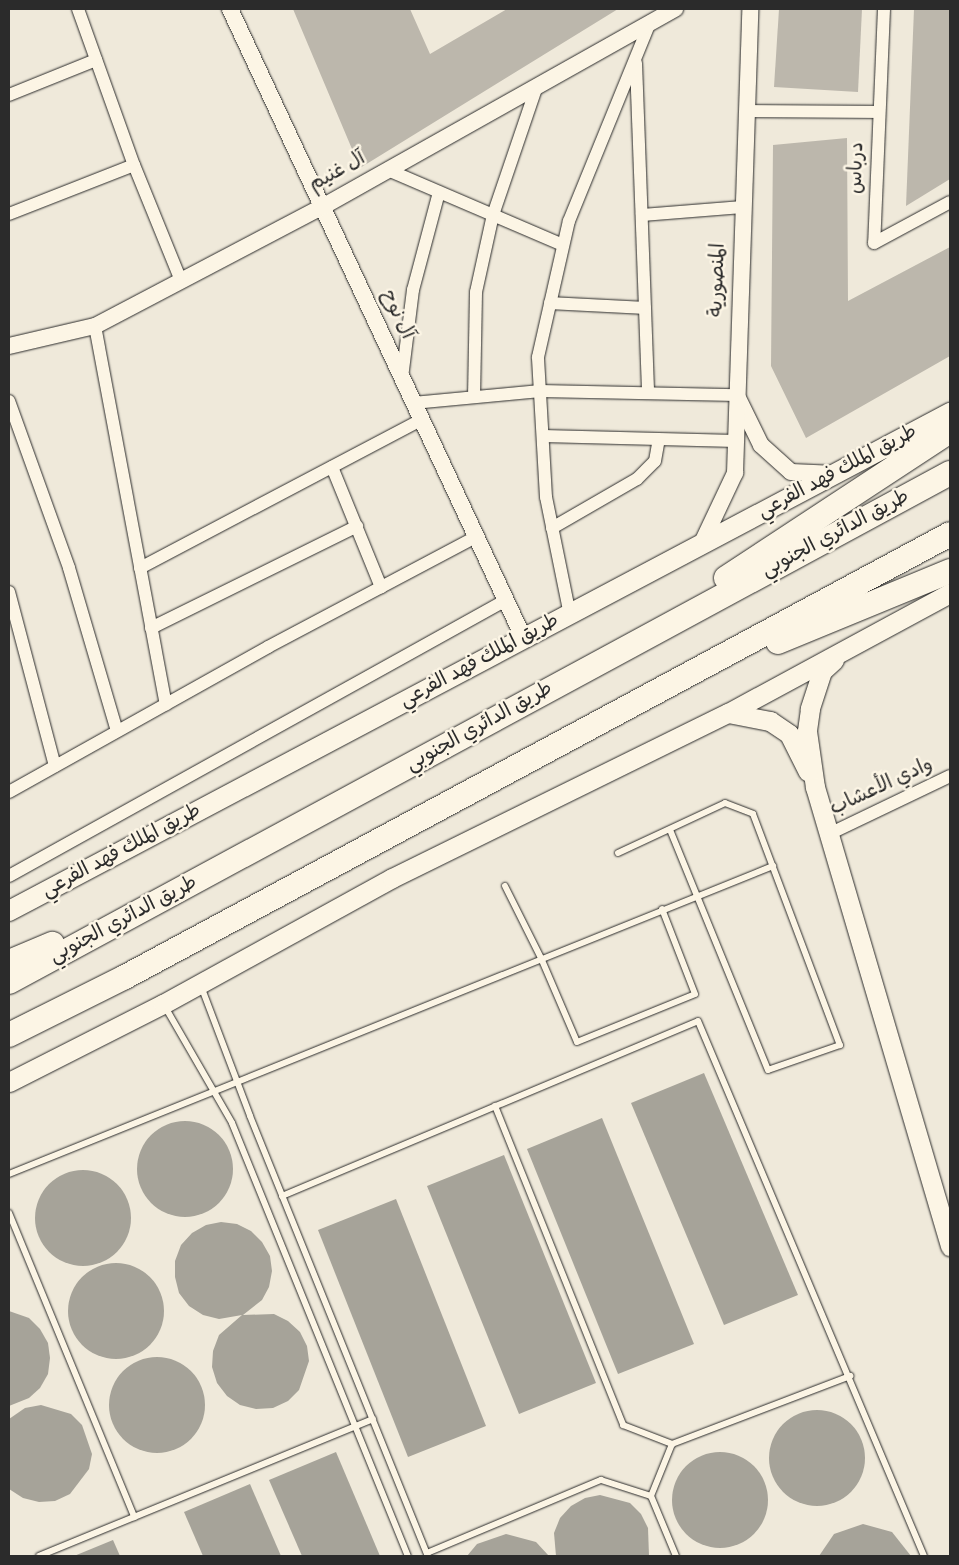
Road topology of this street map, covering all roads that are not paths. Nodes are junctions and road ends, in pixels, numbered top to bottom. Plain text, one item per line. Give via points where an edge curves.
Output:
1 (78, 9) edge
2 (230, 9) edge
3 (675, 9) edge
4 (750, 9) edge
5 (884, 9) edge
6 (650, 23) junction
7 (636, 57) junction
8 (96, 60) junction
9 (537, 86) junction
10 (9, 95) edge
11 (746, 111) junction
12 (880, 112) junction
13 (134, 165) junction
14 (388, 170) junction
15 (439, 192) junction
16 (950, 202) edge
17 (322, 207) junction
18 (743, 207) junction
19 (9, 214) edge
20 (493, 215) junction
21 (642, 215) junction
22 (563, 245) junction
23 (181, 281) junction
24 (550, 303) junction
25 (645, 308) junction
26 (95, 326) junction
27 (9, 346) edge
28 (402, 378) junction
29 (540, 391) junction
30 (648, 393) junction
31 (737, 395) junction
32 (474, 397) junction
33 (9, 401) edge
34 (414, 403) junction
35 (950, 413) edge
36 (421, 420) junction
37 (950, 431) edge
38 (543, 436) junction
39 (659, 440) junction
40 (736, 441) junction
41 (332, 467) junction
42 (950, 473) edge
43 (836, 474) junction
44 (357, 526) junction
45 (552, 528) junction
46 (950, 534) edge
47 (476, 537) junction
48 (701, 545) junction
49 (140, 568) junction
50 (950, 571) edge
51 (382, 587) junction
52 (9, 592) edge
53 (950, 593) edge
54 (506, 600) junction
55 (570, 615) junction
56 (151, 628) junction
57 (524, 639) junction
58 (847, 650) junction
59 (619, 652) junction
60 (166, 704) junction
61 (728, 713) junction
62 (606, 719) junction
63 (117, 731) junction
64 (55, 766) junction
65 (950, 776) edge
66 (815, 787) junction
67 (9, 792) edge
68 (670, 830) junction
69 (829, 834) junction
70 (618, 853) dead end
71 (773, 866) junction
72 (9, 876) edge
73 (205, 878) junction
74 (505, 886) dead end
75 (696, 895) junction
76 (662, 909) junction
77 (9, 911) edge
78 (541, 958) junction
79 (9, 962) edge
80 (9, 982) edge
81 (200, 984) junction
82 (163, 1004) junction
83 (9, 1036) edge
84 (238, 1081) junction
85 (9, 1082) edge
86 (213, 1091) junction
87 (495, 1106) junction
88 (9, 1174) edge
89 (282, 1196) junction
90 (9, 1213) edge
91 (950, 1247) edge
92 (850, 1376) junction
93 (372, 1419) junction
94 (355, 1426) junction
95 (672, 1444) junction
96 (651, 1496) junction
97 (134, 1517) junction
98 (428, 1555) edge
99 (39, 1556) edge
100 (408, 1556) edge
101 (676, 1556) edge
102 (924, 1556) edge

1 - 8 street
2 - 17 street, آل نوح
3 - 6 street, آل غنيم
4 - 11 street, المنصورية
5 - 12 street, درباس
6 - 7 street
6 - 9 street, آل غنيم
7 - 21 street
7 - 22 street via 569,221
8 - 10 street
8 - 13 street
9 - 14 street, آل غنيم
9 - 20 street
11 - 12 street
11 - 18 street, المنصورية
12 - 16 street, درباس via 874,243
13 - 19 street
13 - 23 street
14 - 15 street
14 - 17 street, آل غنيم
15 - 20 street
15 - 28 street via 413,290
17 - 23 street, آل غنيم
17 - 28 street, آل نوح
18 - 21 street
18 - 31 street, المنصورية
20 - 22 street
20 - 32 street via 476,292
21 - 25 street
22 - 24 street
23 - 26 street, آل غنيم
24 - 25 street
24 - 29 street via 538,356
25 - 30 street
26 - 27 street, آل غنيم
26 - 49 street
28 - 34 street, آل نوح
29 - 30 street
29 - 32 street
29 - 38 street
30 - 31 street
31 - 40 street, المنصورية
31 - 43 street via 761,446 791,472
32 - 34 street
33 - 63 street via 69,568
34 - 36 street, آل نوح
35 - 43 main road, طريق الملك فهد الفرعي
36 - 41 street
36 - 47 street, آل نوح
37 - 59 highway
38 - 39 street
38 - 45 street via 546,497
39 - 40 street
39 - 45 street via 655,461 637,479
40 - 48 street, المنصورية via 735,473
41 - 44 street
41 - 49 street
42 - 59 highway, طريق الدائري الجنوبي
43 - 48 main road, طريق الملك فهد الفرعي
44 - 51 street
44 - 56 street
45 - 55 street
46 - 62 highway
47 - 51 street
47 - 54 street, آل نوح
48 - 55 main road, طريق الملك فهد الفرعي
49 - 56 street
50 - 62 highway via 794,635
51 - 60 street
52 - 64 street
53 - 58 main road
54 - 57 street, آل نوح
54 - 72 street
55 - 57 main road, طريق الملك فهد الفرعي
56 - 60 street
57 - 77 main road, طريق الملك فهد الفرعي
58 - 61 main road
58 - 66 main road via 822,671 810,709 807,731
59 - 73 highway, طريق الدائري الجنوبي
60 - 63 street
61 - 66 main road via 770,721 789,734
61 - 81 main road via 392,878
62 - 83 highway
63 - 64 street
64 - 67 street
65 - 69 street, وادي الأعشاب
66 - 69 main road
68 - 70 lane
68 - 71 lane via 725,803 753,814
68 - 75 lane
69 - 91 main road
71 - 75 lane
71 - 75 lane via 840,1045 768,1070
73 - 79 highway
73 - 80 highway, طريق الدائري الجنوبي
74 - 78 lane
75 - 76 lane
76 - 78 lane
76 - 78 lane via 695,994 577,1042
78 - 84 lane
81 - 82 main road
81 - 84 lane
82 - 85 main road
82 - 86 lane
84 - 86 lane
84 - 89 lane
86 - 88 lane
86 - 94 lane via 232,1123
87 - 89 lane
87 - 92 lane via 698,1021
87 - 95 lane via 623,1425
89 - 93 lane
90 - 97 lane
92 - 95 lane
92 - 102 lane
93 - 94 lane
93 - 98 lane
94 - 97 lane
94 - 100 lane
95 - 96 lane
96 - 98 lane via 601,1480
96 - 101 lane
97 - 99 lane

